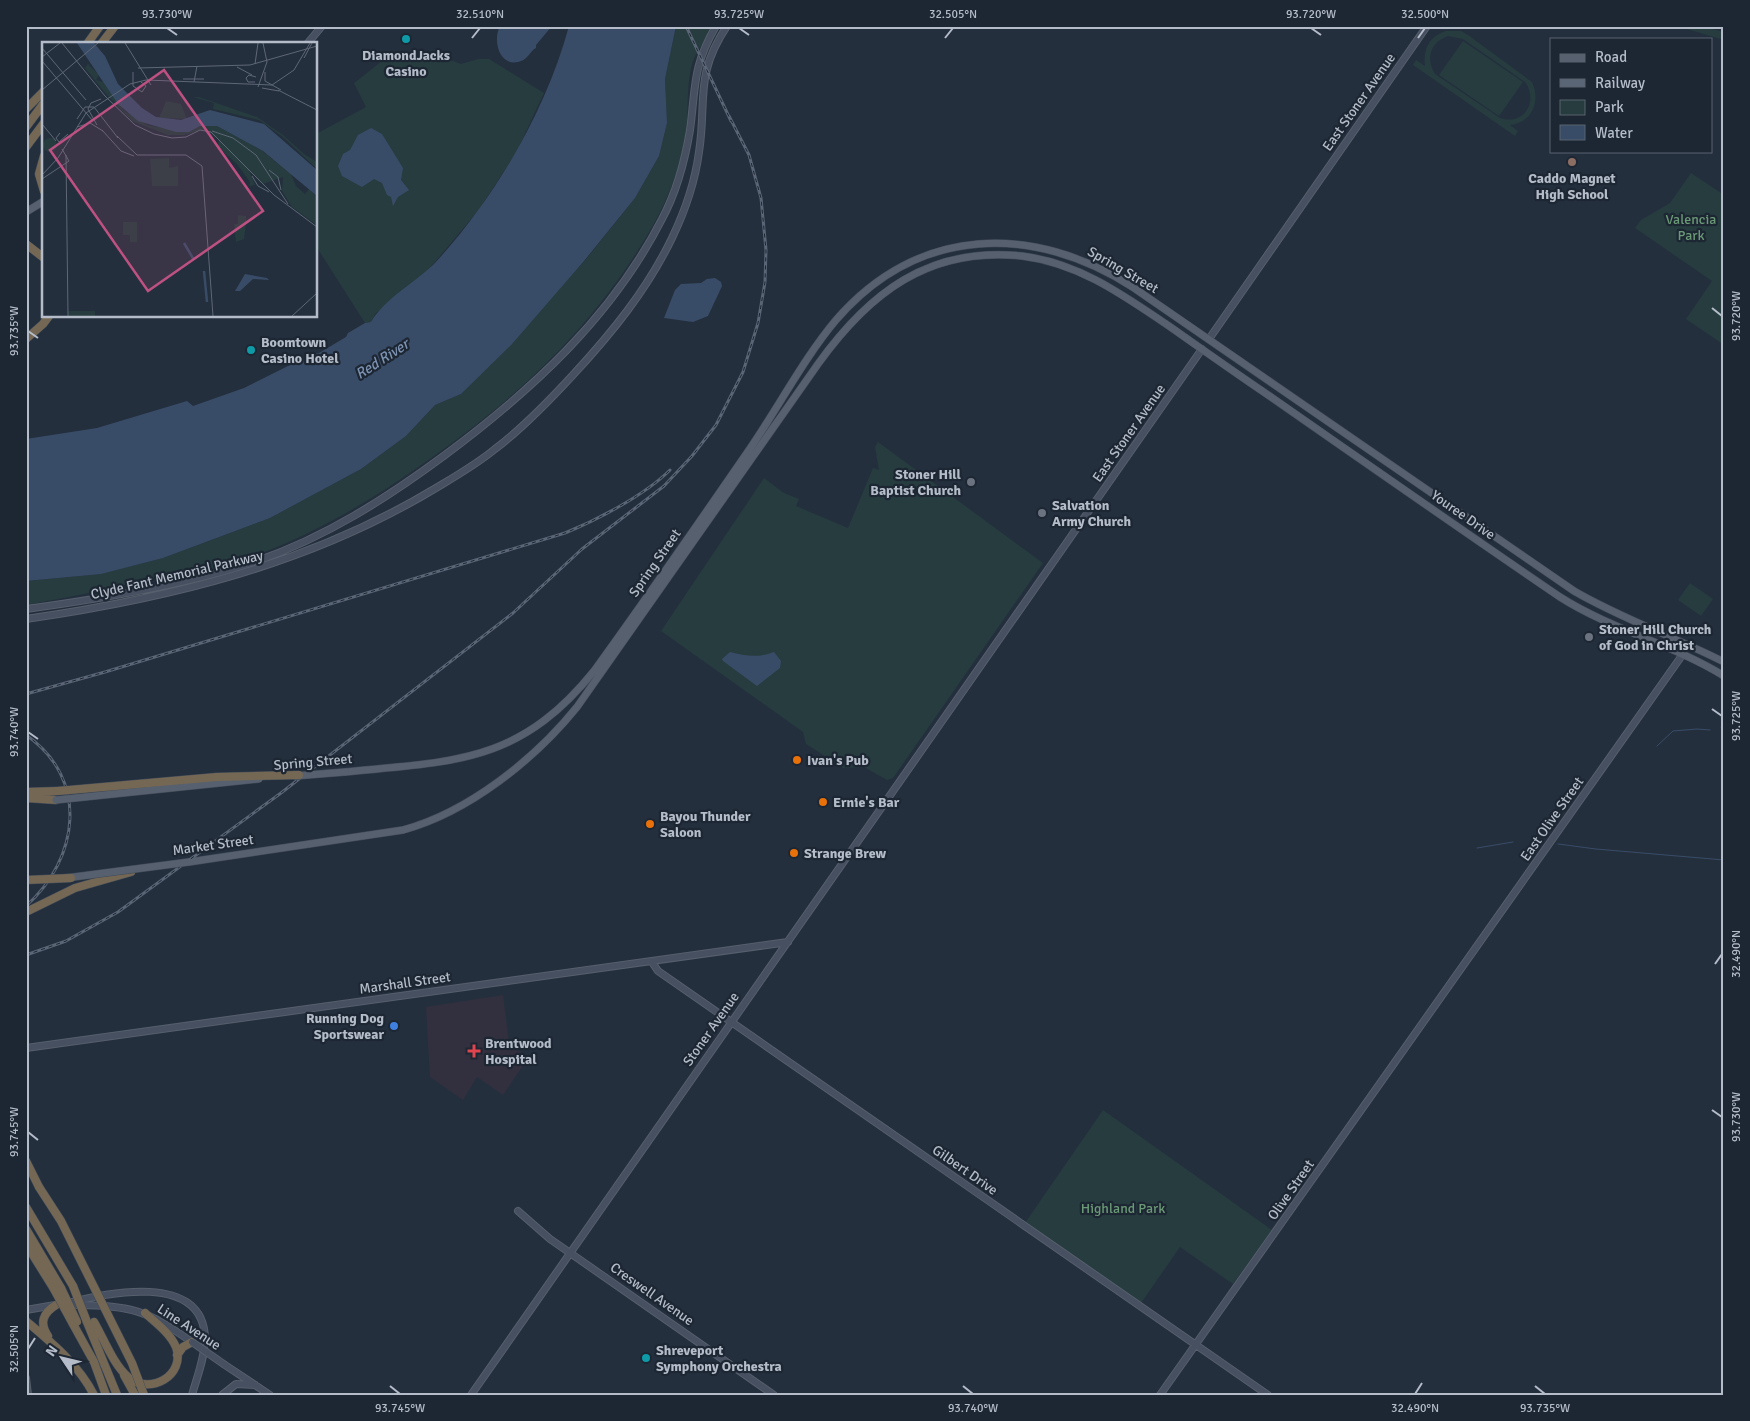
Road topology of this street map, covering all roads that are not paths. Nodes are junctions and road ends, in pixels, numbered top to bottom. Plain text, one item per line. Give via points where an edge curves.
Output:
1 (100, 26) edge
2 (114, 26) edge
3 (322, 26) edge
4 (716, 26) edge
5 (727, 26) edge
6 (1427, 26) edge
7 (89, 42) edge
8 (103, 42) edge
9 (309, 42) edge
10 (42, 93) edge
11 (42, 106) edge
12 (26, 108) edge
13 (42, 126) edge
14 (26, 127) edge
15 (26, 147) edge
16 (42, 162) edge
17 (42, 180) edge
18 (42, 202) edge
19 (26, 212) edge
20 (26, 244) edge
21 (42, 256) edge
22 (48, 318) edge
23 (26, 339) edge
24 (1209, 340) junction
25 (1202, 349) junction
26 (1440, 500) junction
27 (1433, 510) junction
28 (26, 609) edge
29 (26, 618) edge
30 (1690, 644) junction
31 (1683, 654) junction
32 (1724, 662) edge
33 (1724, 676) edge
34 (973, 677) joint
35 (299, 775) junction
36 (26, 792) edge
37 (26, 800) edge
38 (56, 800) joint
39 (403, 830) joint
40 (150, 867) junction
41 (71, 878) joint
42 (26, 882) edge
43 (26, 912) edge
44 (788, 942) junction
45 (652, 962) junction
46 (1441, 998) joint
47 (731, 1022) junction
48 (26, 1048) edge
49 (26, 1161) edge
50 (26, 1171) edge
51 (39, 1187) junction
52 (26, 1207) edge
53 (518, 1211) dead end
54 (26, 1229) edge
55 (29, 1242) edge
56 (570, 1253) junction
57 (59, 1305) junction
58 (26, 1310) edge
59 (145, 1313) junction
60 (26, 1321) edge
61 (91, 1322) junction
62 (192, 1342) junction
63 (53, 1343) junction
64 (1196, 1344) junction
65 (177, 1355) junction
66 (120, 1366) junction
67 (26, 1378) edge
68 (255, 1385) junction
69 (28, 1395) edge
70 (94, 1395) edge
71 (106, 1395) edge
72 (117, 1395) edge
73 (135, 1395) edge
74 (144, 1395) edge
75 (192, 1395) edge
76 (222, 1395) edge
77 (270, 1395) edge
78 (471, 1395) edge
79 (774, 1395) edge
80 (1160, 1395) edge
81 (1268, 1395) edge

1 - 7 highway
2 - 8 highway
3 - 9 street
4 - 28 street, Clyde Fant Memorial Parkway via 696,71 686,154 661,222 639,260 603,310 567,352 520,396 428,468 375,504 282,552 206,576
5 - 29 street, Clyde Fant Memorial Parkway via 714,48 704,79 700,150 690,191 661,259 610,334 562,387 501,445 368,526 286,560 213,582 112,604
6 - 24 street, East Stoner Avenue
10 - 12 highway
11 - 14 highway
13 - 15 highway
16 - 17 highway
18 - 19 main road
20 - 21 highway
22 - 23 highway
24 - 25 main road
24 - 26 main road, Youree Drive
24 - 35 main road, Spring Street, bridge via 1102,268 1048,248 1005,243 972,245 943,251 909,264 868,289 828,330 766,426 604,657 564,705 510,743 474,757
25 - 27 main road, Youree Drive
25 - 34 street, East Stoner Avenue
25 - 39 main road, Spring Street via 1101,282 1067,266 1038,259 1005,255 955,260 924,270 889,288 862,310 838,337 564,723 526,759 459,808 436,820
26 - 27 main road
26 - 30 main road, Youree Drive via 1580,594 1619,615
27 - 31 main road, Youree Drive via 1574,606 1624,631
30 - 31 main road
30 - 32 main road, Youree Drive
31 - 33 main road, Youree Drive
31 - 46 street, East Olive Street
34 - 44 street, Stoner Avenue
35 - 36 highway, bridge via 217,777
35 - 38 main road, Spring Street, bridge
37 - 38 highway
39 - 40 main road, Market Street, bridge
40 - 41 main road, Market Street, bridge
40 - 43 highway, bridge via 75,888
41 - 42 highway, bridge
44 - 45 street, Marshall Street
44 - 47 street, Stoner Avenue
45 - 47 street, Gilbert Drive via 658,971
45 - 48 street, Marshall Street
46 - 64 street, Olive Street
47 - 56 street, Stoner Avenue
47 - 64 street, Gilbert Drive
49 - 51 highway
50 - 51 highway
51 - 74 highway, bridge via 66,1230 132,1363
52 - 61 highway, bridge
53 - 56 street, Creswell Avenue
54 - 55 highway
55 - 71 highway, bridge via 57,1288 94,1362
56 - 78 street, Stoner Avenue
56 - 79 street, Creswell Avenue
57 - 58 street, Line Avenue
57 - 59 street, Line Avenue via 115,1305
57 - 63 highway via 43,1320 44,1330
57 - 75 street via 126,1293 165,1293 182,1299 198,1315 205,1337
59 - 62 street, Line Avenue
59 - 65 highway via 174,1343
60 - 63 highway
61 - 66 highway
61 - 72 highway
62 - 65 highway via 182,1347
62 - 68 street, Line Avenue, bridge
63 - 70 highway
64 - 80 street, Olive Street
64 - 81 street, Gilbert Drive
65 - 66 highway via 170,1374 156,1385 137,1382 128,1377
66 - 73 highway
67 - 69 street
68 - 76 street via 236,1384
68 - 77 street, Line Avenue

